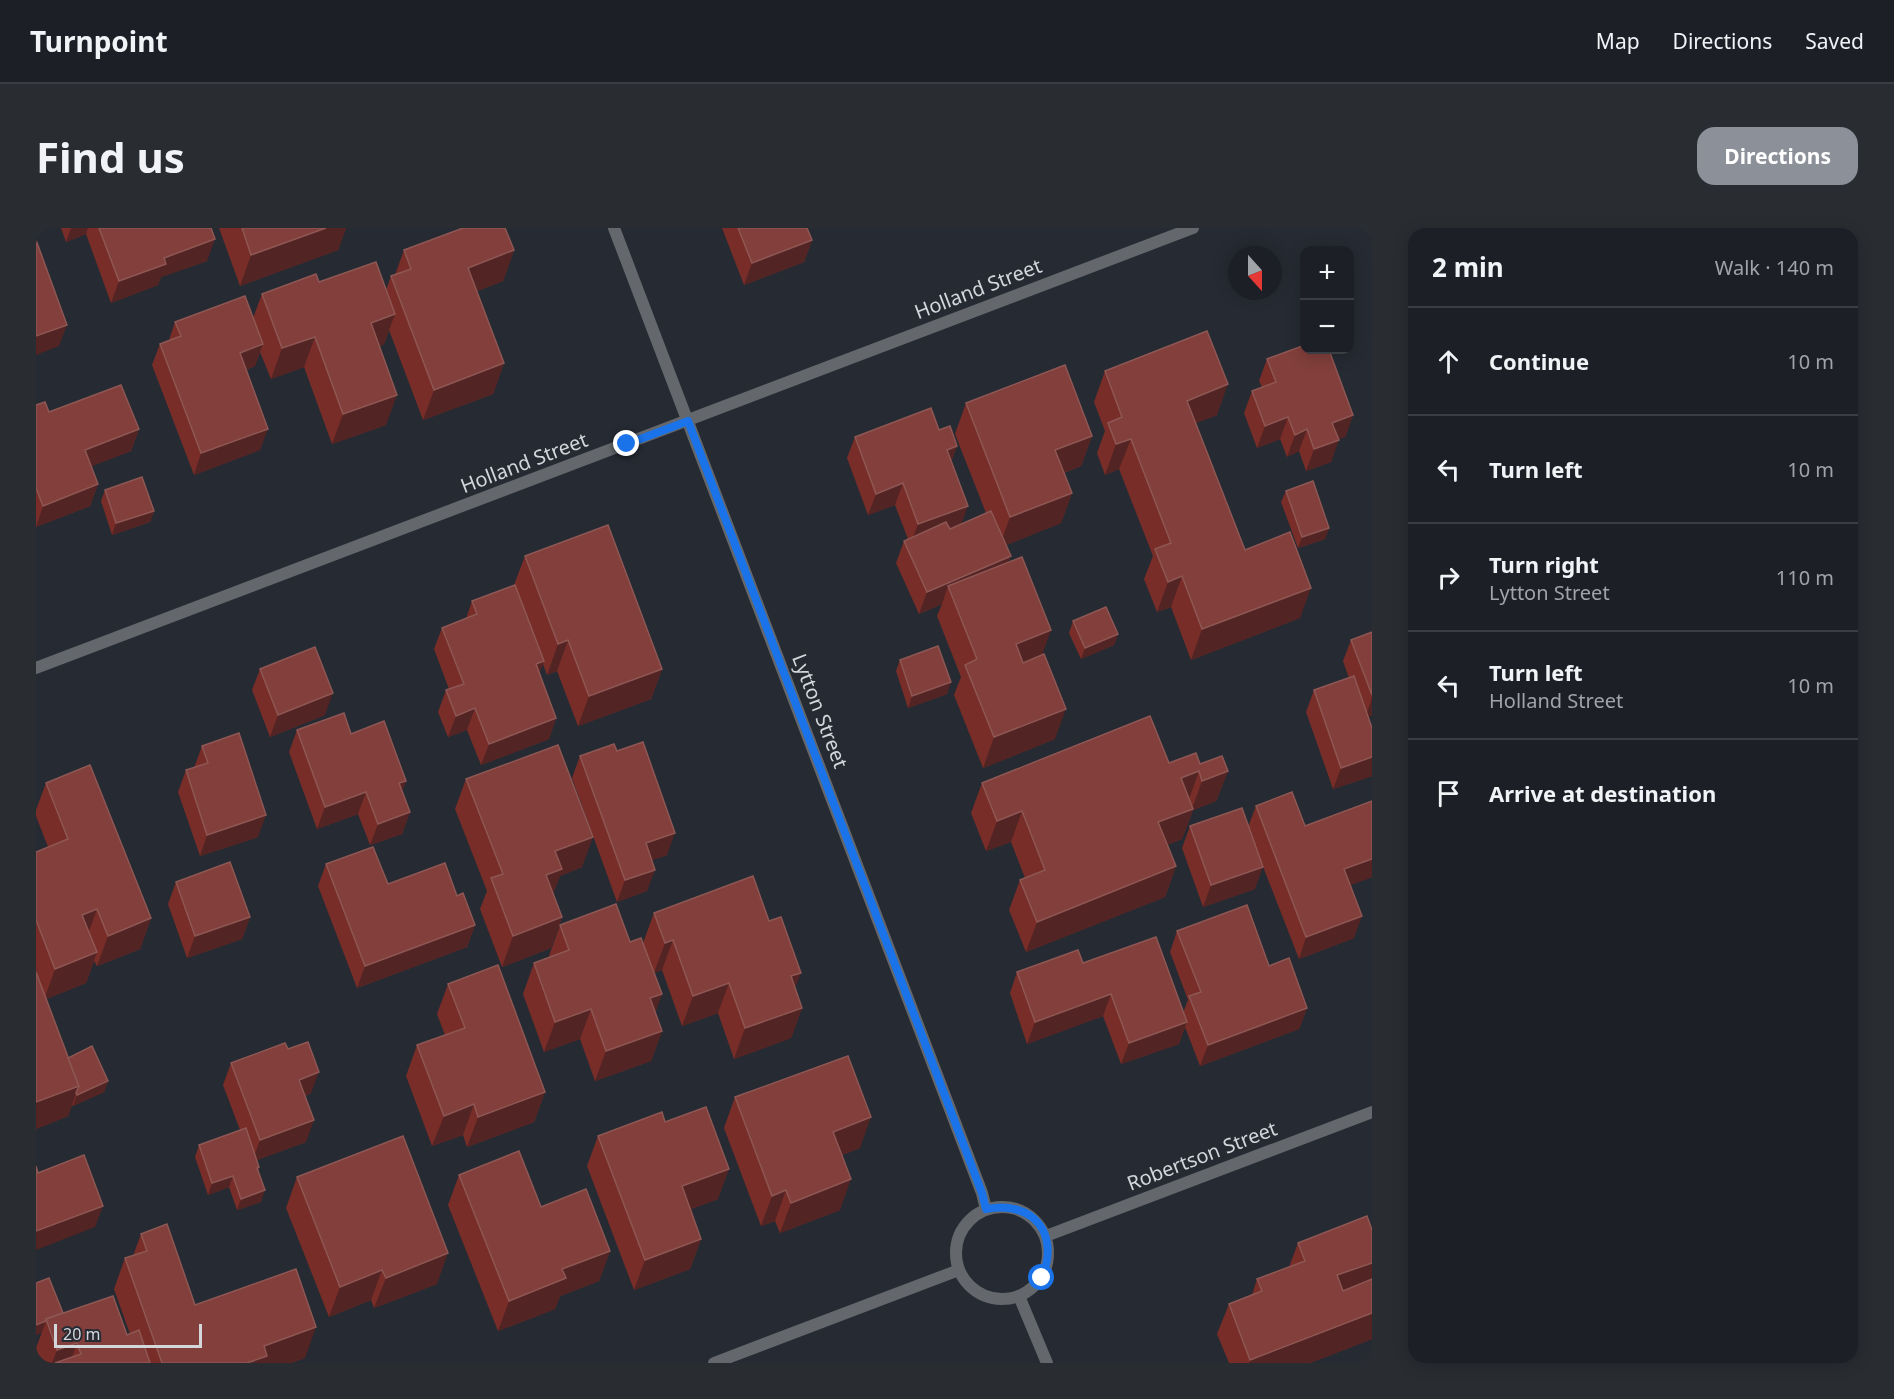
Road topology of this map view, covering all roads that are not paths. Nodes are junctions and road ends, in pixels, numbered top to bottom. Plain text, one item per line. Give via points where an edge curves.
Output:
1 (614, 228) edge
2 (1193, 228) edge
3 (688, 421) junction
4 (36, 669) edge
5 (1372, 1112) edge
6 (986, 1209) junction
7 (1046, 1236) junction
8 (959, 1270) junction
9 (1019, 1296) junction
10 (714, 1363) edge
11 (1047, 1363) edge

1 - 3 street, Lytton Street
2 - 3 street, Holland Street
3 - 4 street, Holland Street
3 - 6 street, Lytton Street
5 - 7 street, Robertson Street
6 - 7 street via 1015,1208 1028,1214
6 - 8 street via 973,1217 957,1240
7 - 9 street via 1048,1265 1032,1289
8 - 9 street via 977,1293 1005,1299
8 - 10 street
9 - 11 street

